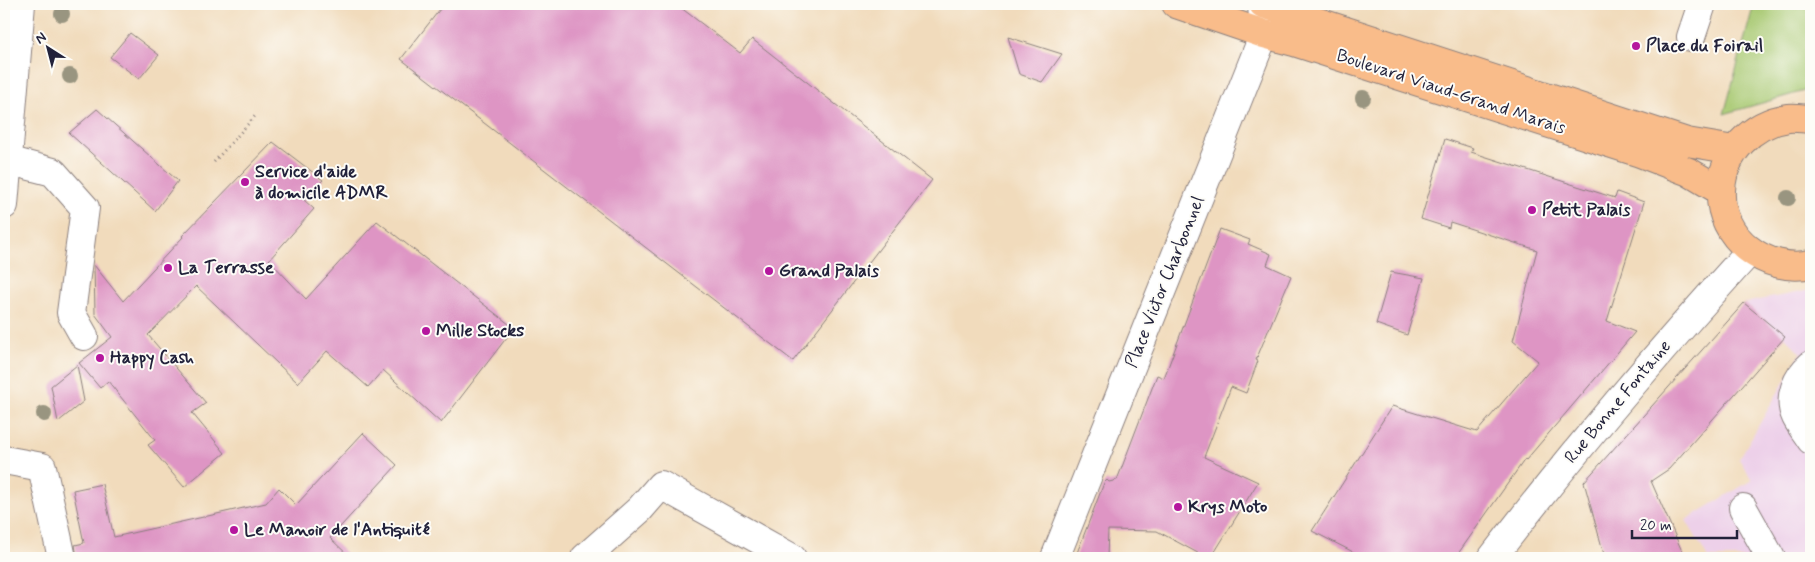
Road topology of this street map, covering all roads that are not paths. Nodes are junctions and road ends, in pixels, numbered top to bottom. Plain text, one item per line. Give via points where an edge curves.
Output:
1 (21, 4) edge
2 (1176, 4) edge
3 (1263, 4) edge
4 (1702, 4) edge
5 (1264, 34) junction
6 (1691, 37) dead end
7 (9, 78) edge
8 (1811, 119) edge
9 (1734, 150) junction
10 (7, 160) junction
11 (1721, 192) junction
12 (4, 205) edge
13 (1750, 251) junction
14 (1811, 264) edge
15 (84, 336) dead end
16 (1811, 365) edge
17 (1811, 440) edge
18 (4, 460) edge
19 (1743, 508) dead end
20 (62, 558) edge
21 (585, 558) edge
22 (792, 558) edge
23 (1055, 558) edge
24 (1492, 558) edge
25 (1771, 558) edge

1 - 7 street
2 - 5 main road, Boulevard Viaud-Grand Marais
3 - 5 street, Place Victor Charbonnel
3 - 9 main road, Boulevard Viaud-Grand Marais via 1687,142
4 - 6 street
5 - 11 main road, Boulevard Viaud-Grand Marais via 1640,153 1689,172
5 - 23 street, Place Victor Charbonnel
7 - 10 street
8 - 9 main road via 1789,118 1768,123 1749,134
9 - 11 main road via 1724,170
10 - 12 street
10 - 15 street via 53,172 85,208 71,313
11 - 13 main road via 1724,214 1734,234
13 - 14 main road via 1768,261 1788,266
13 - 24 street, Rue Bonne Fontaine via 1554,477
16 - 17 street via 1803,372 1792,394 1795,415
18 - 20 street via 42,467
19 - 25 street
21 - 22 street via 640,510 661,485

